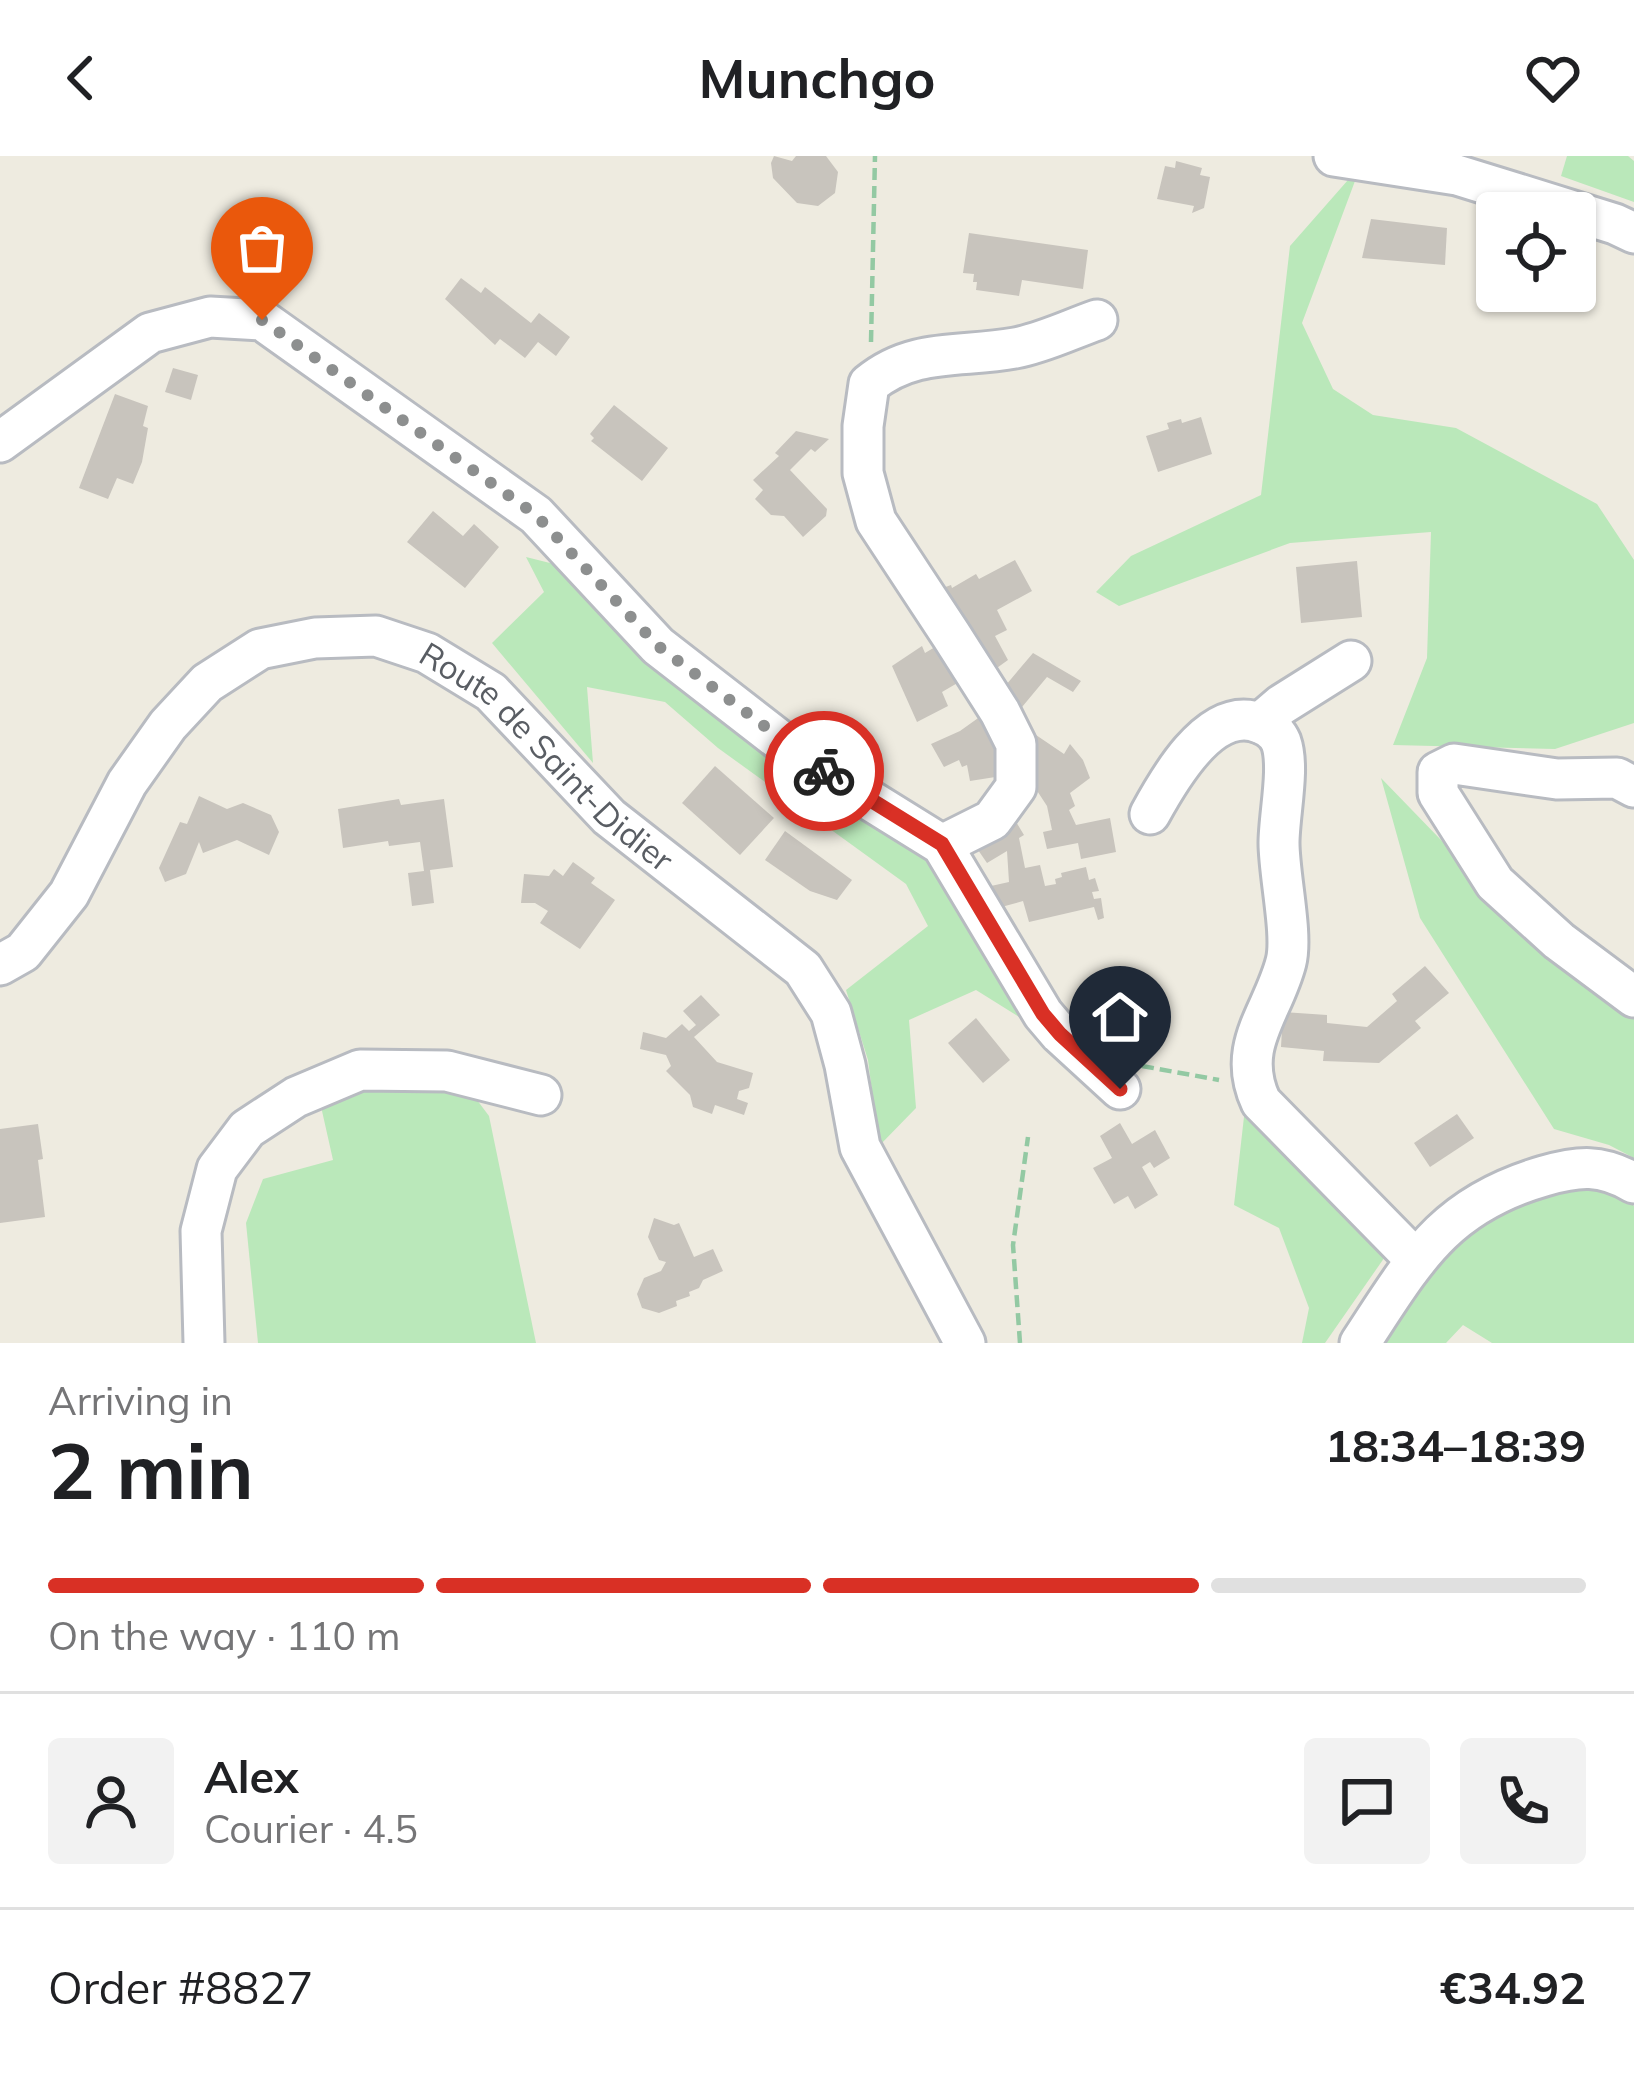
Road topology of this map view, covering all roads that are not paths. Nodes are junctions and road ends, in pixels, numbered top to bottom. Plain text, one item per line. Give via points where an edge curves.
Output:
1 (1334, 156) edge
2 (1634, 233) edge
3 (1097, 320) dead end
4 (0, 442) edge
5 (1351, 661) dead end
6 (1260, 723) junction
7 (1634, 787) edge
8 (1150, 814) dead end
9 (942, 844) junction
10 (0, 964) edge
11 (1634, 997) edge
12 (1120, 1089) dead end
13 (541, 1095) dead end
14 (1623, 1177) edge
15 (1415, 1259) junction
16 (204, 1343) edge
17 (965, 1343) edge
18 (1360, 1343) edge

1 - 2 street via 1457,175
3 - 9 street via 1018,348 925,357 869,384 863,473 876,521 1016,744 1016,788 992,820
4 - 9 street via 150,333 210,316 262,320 536,515 658,646 787,746
5 - 6 street
6 - 8 street via 1243,720 1202,737
6 - 15 street via 1278,734 1284,751 1279,846 1288,959 1256,1033 1254,1088
7 - 11 street via 1617,778 1556,779 1454,764 1438,772 1438,793 1495,883
9 - 12 street via 1043,1014
10 - 17 street, Route de Saint-Didier via 23,952 69,894 128,783 207,683 260,649 315,638 376,636 428,653 491,692 609,818 803,969 831,1013 860,1147
13 - 16 street via 447,1071 360,1070 247,1129 217,1169 201,1231
14 - 15 street via 1576,1167 1514,1185 1457,1216
15 - 18 street

